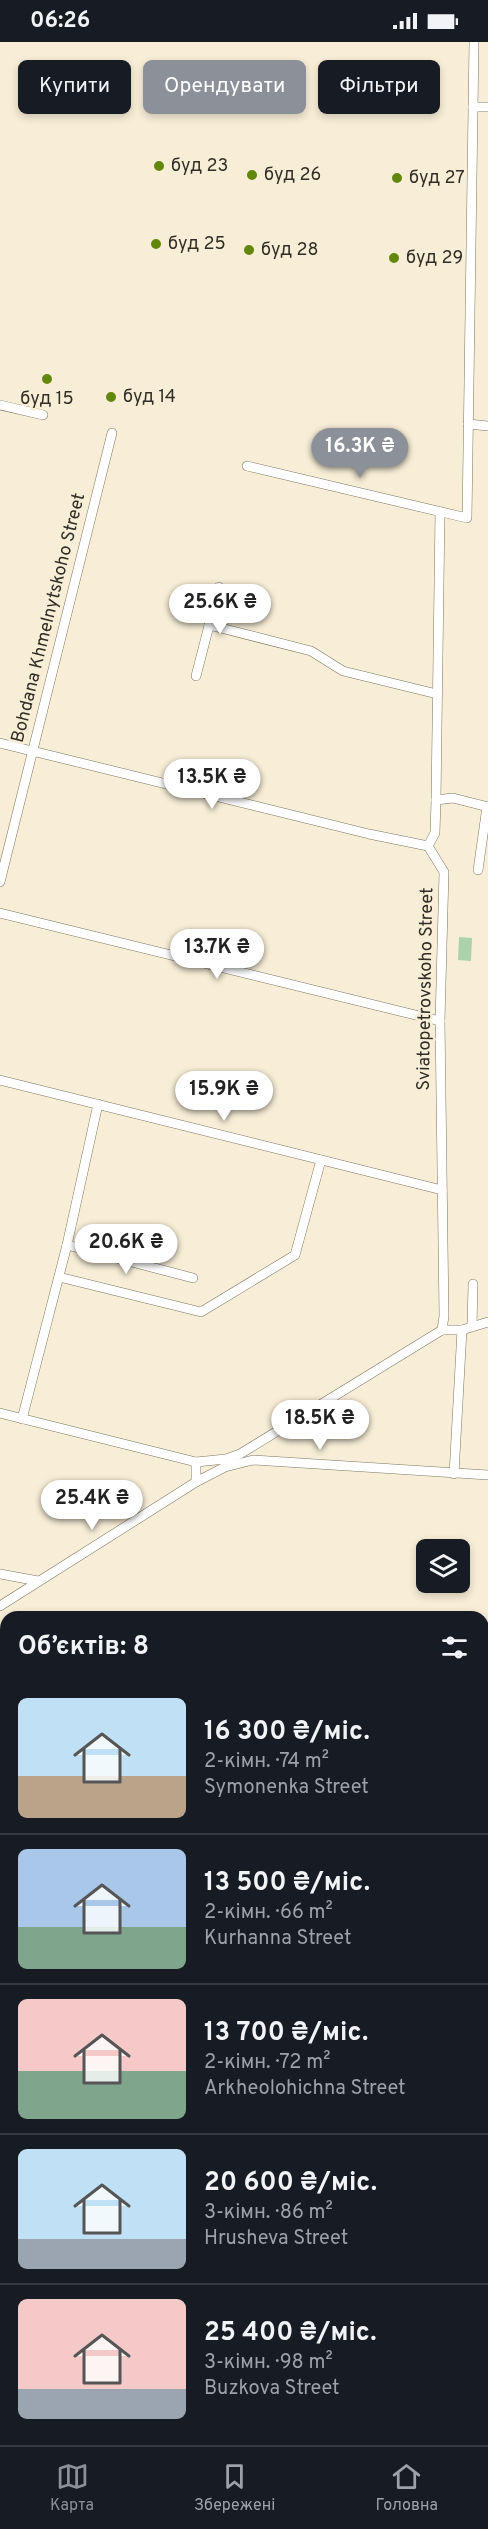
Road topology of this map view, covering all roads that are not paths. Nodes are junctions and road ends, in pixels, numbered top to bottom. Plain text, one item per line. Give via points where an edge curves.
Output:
1 (474, 42) edge
2 (473, 107) junction
3 (488, 107) edge
4 (0, 405) edge
5 (43, 415) dead end
6 (468, 424) junction
7 (488, 426) edge
8 (112, 433) dead end
9 (247, 466) dead end
10 (440, 512) junction
11 (219, 587) dead end
12 (209, 626) junction
13 (196, 676) dead end
14 (437, 694) junction
15 (0, 743) edge
16 (33, 751) junction
17 (436, 800) junction
18 (488, 807) edge
19 (428, 846) junction
20 (478, 870) dead end
21 (0, 882) edge
22 (0, 913) edge
23 (441, 1021) junction
24 (0, 1080) edge
25 (98, 1104) junction
26 (321, 1160) junction
27 (442, 1190) junction
28 (67, 1245) junction
29 (58, 1277) junction
30 (193, 1278) dead end
31 (473, 1284) dead end
32 (488, 1322) edge
33 (472, 1326) junction
34 (442, 1330) junction
35 (462, 1330) junction
36 (0, 1413) edge
37 (22, 1419) junction
38 (196, 1462) junction
39 (454, 1474) junction
40 (488, 1475) edge
41 (196, 1482) junction
42 (0, 1574) edge
43 (38, 1581) junction
44 (0, 1606) edge

1 - 2 street
2 - 3 street
2 - 6 street
4 - 5 street
6 - 7 street
6 - 10 street via 467,518
8 - 16 street, Bohdana Khmelnytskoho Street
9 - 10 street
10 - 14 street
11 - 12 street
12 - 13 street
12 - 14 street via 311,651 343,671
14 - 17 street
15 - 16 street
16 - 19 street
16 - 21 street, Bohdana Khmelnytskoho Street
17 - 18 street via 453,798
17 - 19 street via 435,833
18 - 20 street
19 - 23 street, Sviatopetrovskoho Street via 444,872
22 - 23 street
23 - 27 street, Sviatopetrovskoho Street
24 - 25 street
25 - 26 street
25 - 28 street
26 - 27 street
26 - 29 street via 295,1256 201,1311
27 - 34 street, Sviatopetrovskoho Street
28 - 29 street
28 - 30 street
29 - 37 street
31 - 33 street
32 - 33 street
33 - 35 street
34 - 35 street
34 - 38 street via 240,1454 226,1460
35 - 39 street
36 - 37 street
37 - 38 street
38 - 41 street
39 - 40 street
39 - 41 street via 253,1460 225,1467
41 - 43 street
42 - 43 street
43 - 44 street

